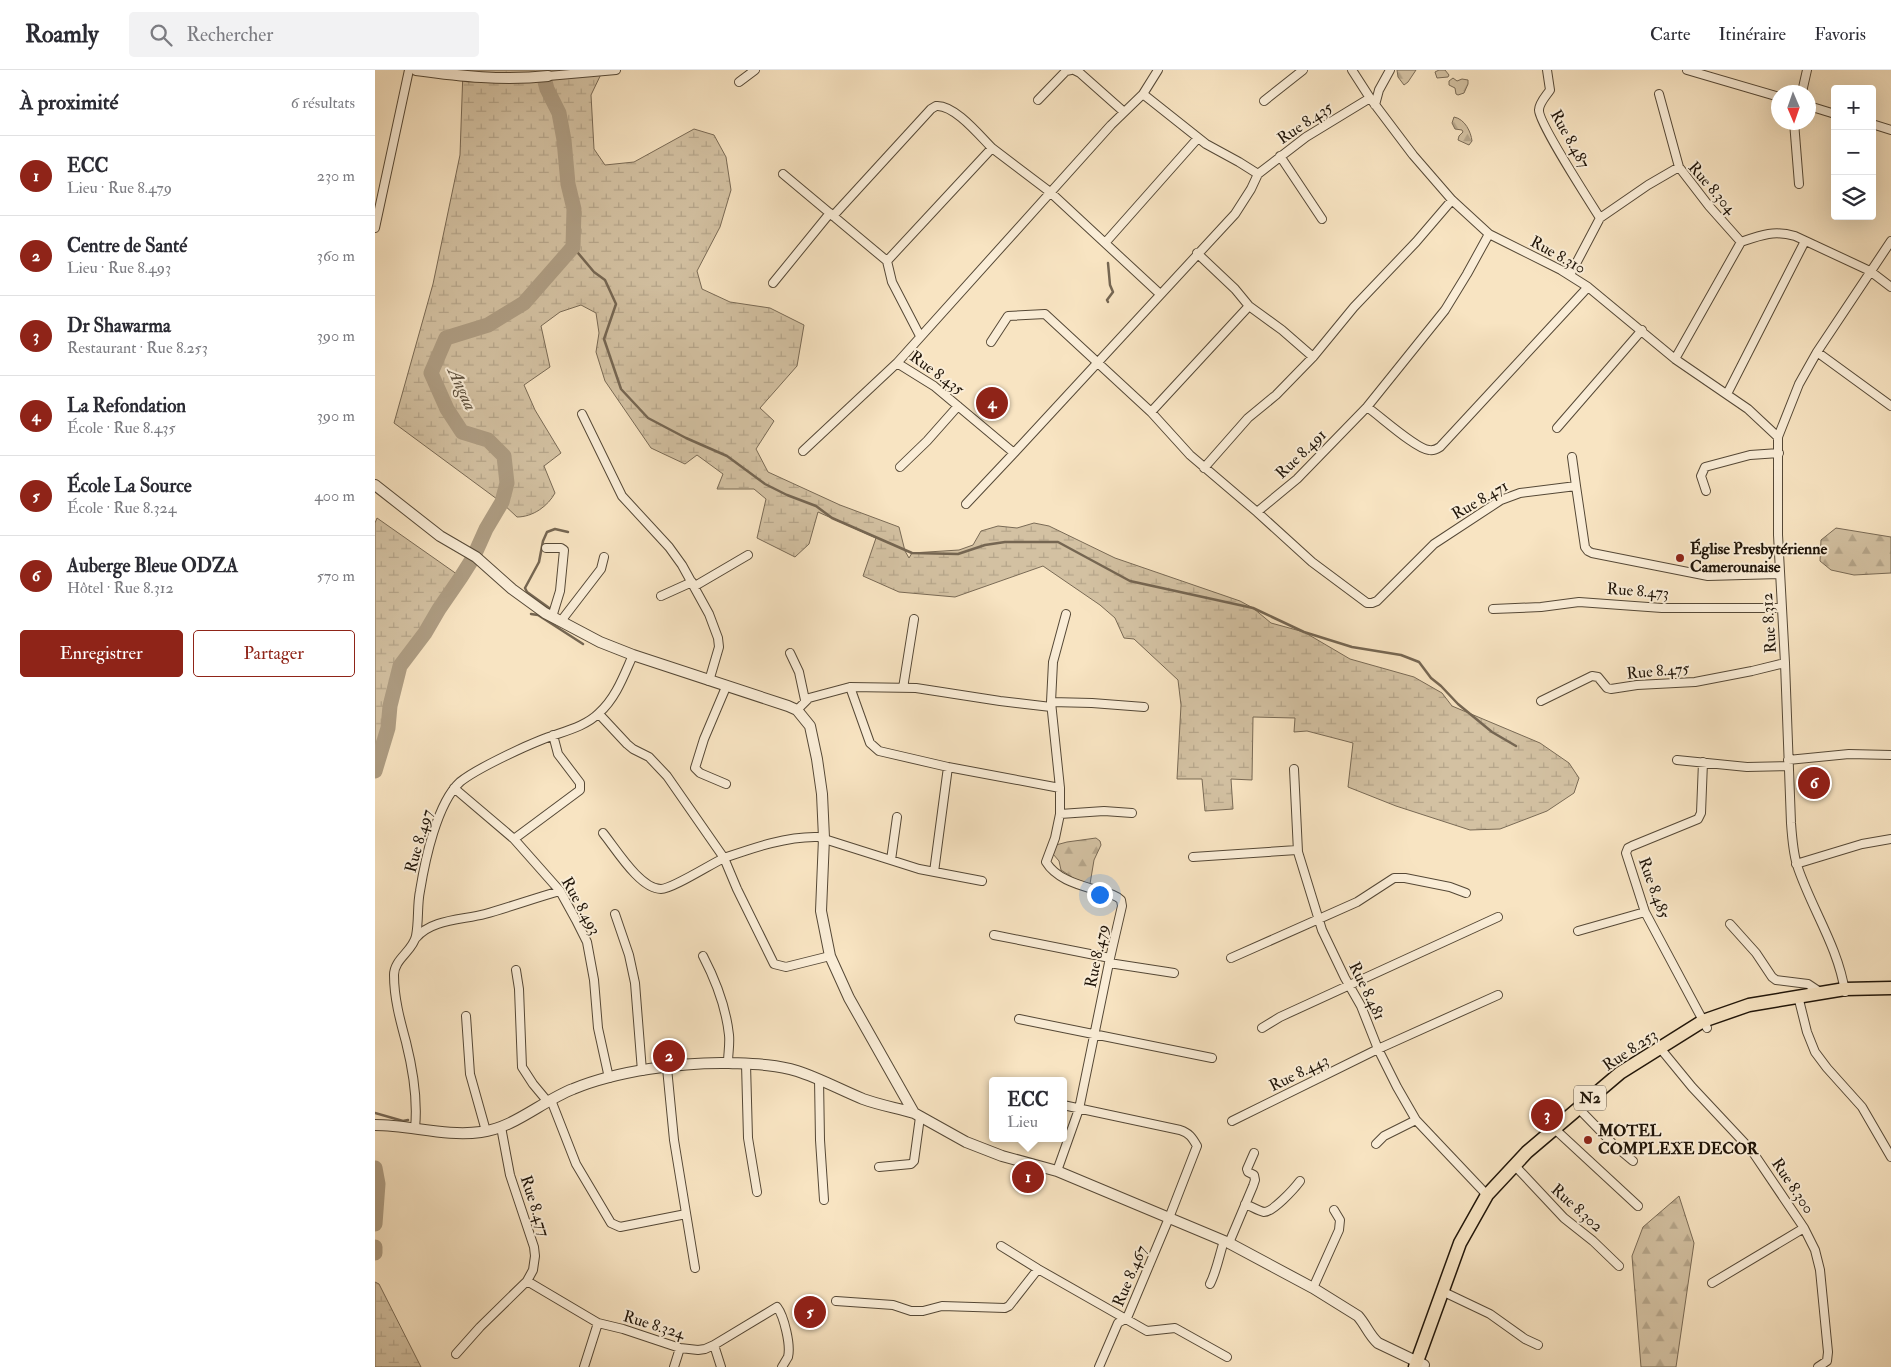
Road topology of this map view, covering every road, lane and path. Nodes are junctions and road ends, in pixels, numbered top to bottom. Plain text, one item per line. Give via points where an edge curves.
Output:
1 (409, 70) edge
2 (416, 70) edge
3 (616, 70) edge
4 (755, 70) edge
5 (1072, 70) edge
6 (1158, 70) edge
7 (1303, 70) edge
8 (1352, 70) edge
9 (1390, 70) edge
10 (1547, 70) edge
11 (1687, 70) edge
12 (1807, 70) edge
13 (548, 76) joint
14 (739, 82) dead end
15 (1804, 85) edge
16 (1143, 94) junction
17 (1659, 94) dead end
18 (1771, 95) edge
19 (1370, 98) junction
20 (1038, 100) dead end
21 (1264, 101) dead end
22 (1375, 106) junction
23 (1816, 108) edge
24 (1124, 112) junction
25 (1831, 113) edge
26 (1876, 125) edge
27 (1795, 130) edge
28 (1891, 130) edge
29 (1197, 138) junction
30 (992, 148) junction
31 (1280, 156) junction
32 (1679, 167) junction
33 (783, 174) dead end
34 (1258, 174) junction
35 (1799, 184) dead end
36 (1050, 192) junction
37 (1452, 200) junction
38 (832, 215) junction
39 (1600, 218) junction
40 (1322, 219) dead end
41 (375, 228) edge
42 (1489, 234) junction
43 (1805, 241) junction
44 (1891, 241) edge
45 (1741, 242) junction
46 (1105, 243) junction
47 (1197, 253) junction
48 (887, 261) junction
49 (1870, 272) junction
50 (1570, 275) junction
51 (773, 283) dead end
52 (1587, 287) junction
53 (1891, 287) edge
54 (1160, 294) junction
55 (1249, 306) junction
56 (1642, 330) junction
57 (920, 336) junction
58 (991, 342) dead end
59 (1817, 352) junction
60 (1313, 357) junction
61 (1675, 358) junction
62 (897, 362) junction
63 (1097, 362) junction
64 (1727, 394) junction
65 (958, 406) junction
66 (1891, 406) edge
67 (1367, 407) junction
68 (1151, 412) junction
69 (582, 414) dead end
70 (1557, 428) dead end
71 (1779, 437) junction
72 (803, 451) dead end
73 (1014, 453) junction
74 (1779, 453) junction
75 (1572, 457) dead end
76 (900, 467) dead end
77 (1204, 468) junction
78 (375, 485) edge
79 (1576, 486) junction
80 (1706, 491) dead end
81 (966, 504) dead end
82 (1257, 512) junction
83 (546, 548) dead end
84 (748, 556) dead end
85 (604, 557) dead end
86 (1779, 574) junction
87 (693, 584) junction
88 (661, 596) dead end
89 (1781, 608) junction
90 (1493, 609) dead end
91 (1066, 614) dead end
92 (556, 619) junction
93 (914, 620) dead end
94 (790, 653) dead end
95 (633, 655) junction
96 (1785, 663) junction
97 (709, 681) junction
98 (726, 687) junction
99 (850, 687) junction
100 (903, 688) junction
101 (805, 700) junction
102 (1541, 701) dead end
103 (1051, 705) junction
104 (1144, 707) dead end
105 (797, 710) junction
106 (599, 714) junction
107 (553, 735) junction
108 (1891, 755) edge
109 (1677, 760) dead end
110 (1703, 762) junction
111 (1788, 763) junction
112 (948, 767) junction
113 (1294, 769) dead end
114 (726, 784) dead end
115 (454, 788) junction
116 (1060, 788) junction
117 (1132, 813) dead end
118 (1060, 814) junction
119 (897, 817) dead end
120 (603, 833) dead end
121 (824, 838) junction
122 (514, 839) junction
123 (1891, 839) edge
124 (1297, 850) junction
125 (1193, 857) dead end
126 (724, 858) junction
127 (891, 860) junction
128 (1796, 864) junction
129 (934, 872) junction
130 (982, 881) dead end
131 (560, 891) junction
132 (1466, 893) dead end
133 (1645, 912) junction
134 (615, 914) dead end
135 (1498, 918) dead end
136 (1318, 920) junction
137 (1730, 924) dead end
138 (1577, 931) dead end
139 (994, 935) dead end
140 (416, 938) junction
141 (703, 956) dead end
142 (831, 956) junction
143 (1231, 958) dead end
144 (1109, 961) junction
145 (516, 970) dead end
146 (1174, 973) dead end
147 (1349, 986) junction
148 (1891, 988) edge
149 (1845, 991) junction
150 (1820, 992) junction
151 (1498, 994) dead end
152 (1891, 994) edge
153 (1799, 998) junction
154 (466, 1016) dead end
155 (1019, 1020) dead end
156 (1705, 1025) junction
157 (1262, 1028) dead end
158 (1095, 1035) junction
159 (1378, 1049) junction
160 (1661, 1050) junction
161 (1212, 1058) dead end
162 (728, 1063) junction
163 (746, 1064) junction
164 (667, 1068) junction
165 (642, 1071) junction
166 (609, 1078) junction
167 (819, 1080) junction
168 (550, 1101) junction
169 (1067, 1106) edge
170 (1079, 1109) junction
171 (1582, 1112) junction
172 (917, 1115) junction
173 (1416, 1120) junction
174 (1232, 1121) dead end
175 (375, 1125) edge
176 (501, 1127) junction
177 (415, 1128) junction
178 (486, 1131) junction
179 (1558, 1132) junction
180 (1376, 1144) dead end
181 (1253, 1153) dead end
182 (1891, 1157) edge
183 (1633, 1161) dead end
184 (879, 1167) dead end
185 (1518, 1169) junction
186 (1057, 1171) junction
187 (1300, 1181) dead end
188 (757, 1192) dead end
189 (1487, 1194) junction
190 (824, 1200) dead end
191 (1245, 1204) junction
192 (1638, 1206) dead end
193 (1334, 1210) dead end
194 (686, 1214) junction
195 (1169, 1218) junction
196 (1804, 1228) junction
197 (1226, 1242) junction
198 (1001, 1246) dead end
199 (1619, 1266) dead end
200 (695, 1268) dead end
201 (1037, 1269) junction
202 (527, 1281) junction
203 (1712, 1283) dead end
204 (1211, 1284) dead end
205 (1313, 1288) junction
206 (1448, 1294) junction
207 (836, 1301) dead end
208 (1127, 1318) junction
209 (598, 1323) junction
210 (714, 1344) junction
211 (1538, 1346) dead end
212 (680, 1348) junction
213 (456, 1354) dead end
214 (1227, 1357) dead end
215 (1420, 1365) edge
216 (584, 1367) edge
217 (674, 1367) edge
218 (721, 1367) edge
219 (782, 1367) edge
220 (1099, 1367) edge
221 (1818, 1367) edge

1 - 41 street
2 - 13 street via 474,78
3 - 13 street
4 - 14 street
5 - 20 street via 1067,71
5 - 24 street via 1080,73
6 - 16 street, Rue 8.435
7 - 21 street
8 - 19 street, Rue 8.310
9 - 22 street
10 - 39 street, Rue 8.487 via 1549,90 1540,104 1539,113
11 - 18 street
12 - 15 street
16 - 24 street, Rue 8.435
16 - 29 street
17 - 32 street
19 - 22 street, Rue 8.310
19 - 31 street, Rue 8.435 via 1320,127
22 - 37 street, Rue 8.310
23 - 25 street
24 - 36 street, Rue 8.435
26 - 28 street
27 - 35 street
29 - 34 street
29 - 46 street
30 - 36 street
30 - 38 street via 959,116 946,107 936,106
30 - 48 street
31 - 34 street, Rue 8.435
31 - 40 street
32 - 39 street, Rue 8.304
32 - 45 street, Rue 8.304
33 - 38 street
34 - 47 street, Rue 8.435 via 1235,214
36 - 46 street
36 - 57 street, Rue 8.435
37 - 42 street, Rue 8.310
37 - 60 street
38 - 48 street
38 - 51 street
39 - 50 street, Rue 8.304
42 - 50 street, Rue 8.310
42 - 67 street, Rue 8.491 via 1445,310
43 - 45 street via 1781,232
43 - 49 street
43 - 64 street
44 - 49 street, Rue 8.312
45 - 61 street
46 - 54 street
47 - 54 street, Rue 8.435
47 - 55 street
48 - 57 street via 892,282
49 - 53 street
49 - 59 street, Rue 8.312
50 - 52 street, Rue 8.310
52 - 56 street, Rue 8.310
52 - 67 street via 1441,447 1427,450
54 - 63 street, Rue 8.435
55 - 60 street
55 - 68 street
56 - 61 street, Rue 8.310
56 - 70 street
57 - 62 street, Rue 8.435
58 - 63 street via 1008,316 1045,314
59 - 66 street
59 - 71 street, Rue 8.312 via 1799,384
60 - 77 street via 1248,418
61 - 64 street, Rue 8.310
62 - 65 street, Rue 8.435
62 - 72 street
63 - 68 street
63 - 73 street, Rue 8.435
64 - 71 street, Rue 8.310
65 - 73 street, Rue 8.435
65 - 76 street
67 - 82 street, Rue 8.491 via 1297,479
68 - 77 street
69 - 87 street via 622,496 669,547
71 - 74 street, Rue 8.312
73 - 81 street
74 - 80 street via 1750,455 1705,467 1701,476
74 - 86 street, Rue 8.312
75 - 79 street
77 - 82 street
78 - 92 street
79 - 82 street, Rue 8.471 via 1520,493 1501,500 1434,544 1372,603 1367,603 1312,562
79 - 86 street via 1585,547 1592,553 1708,576
83 - 92 street via 565,550
84 - 87 street
85 - 92 street via 601,568
86 - 89 street, Rue 8.312
87 - 88 street
87 - 97 street via 718,638 719,647
89 - 90 street, Rue 8.473 via 1662,608 1579,602
89 - 96 street, Rue 8.312
91 - 103 street, Rue 8.479 via 1053,662
92 - 95 street
93 - 100 street
94 - 101 street via 799,672
95 - 97 street
95 - 106 street, Rue 8.497 via 614,695
96 - 102 street, Rue 8.475 via 1695,682 1611,689 1593,676
96 - 111 street, Rue 8.312
97 - 98 street
98 - 105 street
98 - 114 street via 695,768
99 - 100 street
99 - 101 street
99 - 112 street via 874,748
100 - 103 street
101 - 105 street
103 - 104 street via 1092,702
103 - 116 street, Rue 8.479
105 - 121 street via 810,726 816,752
106 - 107 street, Rue 8.497
106 - 126 street via 627,744 649,757 667,776
107 - 115 street, Rue 8.497 via 468,776
107 - 122 street via 557,754 581,786
108 - 111 street via 1830,755
109 - 110 street
110 - 111 street via 1758,767
110 - 133 street, Rue 8.485 via 1698,819 1632,846 1626,853
111 - 128 street, Rue 8.312
112 - 116 street
112 - 129 street
113 - 124 street, Rue 8.481
115 - 122 street, Rue 8.493
115 - 140 street, Rue 8.497 via 436,822 419,891
116 - 118 street, Rue 8.479
117 - 118 street
118 - 144 street, Rue 8.479 via 1055,838 1046,858 1048,866 1060,876 1121,900
119 - 127 street
120 - 126 street via 639,879 651,888 665,888
121 - 126 street via 808,836 756,847
121 - 127 street
121 - 142 street via 821,911
122 - 131 street, Rue 8.493
123 - 128 street via 1862,844
124 - 125 street
124 - 136 street, Rue 8.481
126 - 142 street via 775,964 786,967
127 - 129 street
128 - 149 street, Rue 8.312 via 1834,950
129 - 130 street
131 - 140 street via 483,914 443,922 421,931
131 - 166 street, Rue 8.493 via 587,942
132 - 136 street via 1399,877
133 - 138 street
133 - 156 street, Rue 8.485
134 - 165 street via 635,983
135 - 147 street
136 - 143 street
136 - 147 street, Rue 8.481
137 - 150 street via 1756,952 1771,977 1808,984
139 - 144 street
140 - 177 street via 399,960 394,973 398,1017 416,1093
141 - 162 street via 721,996 729,1033
142 - 172 street via 849,998
144 - 146 street
144 - 158 street, Rue 8.479
145 - 168 street via 522,1067
147 - 157 street
147 - 159 street, Rue 8.481 via 1361,1006
148 - 149 highway, Rue 8.253 / N2
149 - 150 highway, Rue 8.253 / N2
149 - 152 highway, Rue 8.253 / N2
149 - 153 highway, Rue 8.253 / N2
150 - 153 highway, Rue 8.253 / N2
151 - 159 street, Rue 8.443
153 - 156 highway, Rue 8.253 / N2
153 - 182 street via 1815,1052 1862,1107
154 - 178 street via 469,1074
155 - 158 street
156 - 160 highway, Rue 8.253 / N2
158 - 161 street
158 - 170 street, Rue 8.479
159 - 173 street, Rue 8.481
159 - 174 street, Rue 8.443
160 - 171 highway, Rue 8.253 / N2
160 - 189 highway, Rue 8.253 / N2 via 1620,1073 1568,1116 1527,1152
160 - 196 street, Rue 8.300 via 1753,1151
162 - 163 street
162 - 164 street
163 - 167 street via 782,1067
163 - 188 street via 748,1138
164 - 165 street
164 - 194 street
165 - 166 street
166 - 168 street via 572,1089
167 - 172 street via 864,1099
167 - 190 street
168 - 176 street
168 - 194 street via 576,1164 611,1223 620,1227
169 - 170 street
170 - 186 street, Rue 8.479
170 - 195 street, Rue 8.467 via 1180,1130 1193,1138 1197,1146
171 - 179 highway, Rue 8.253 / N2
171 - 183 street
172 - 184 street via 914,1161
172 - 186 street via 966,1142
173 - 180 street via 1384,1136
173 - 189 street, Rue 8.481
175 - 177 street
176 - 178 street
176 - 202 street, Rue 8.477 via 510,1175 535,1247 533,1270
177 - 178 street via 463,1133
179 - 185 highway, Rue 8.253 / N2
179 - 192 street
181 - 191 street via 1247,1172 1254,1175 1255,1180
185 - 199 street, Rue 8.302 via 1564,1218
185 - 206 highway, Rue 8.253 / N2 via 1497,1193 1478,1224
186 - 195 street
187 - 191 street via 1269,1211 1262,1212
189 - 215 highway, Rue 8.253 / N2 via 1460,1243
191 - 197 street
193 - 205 street via 1340,1220 1339,1230
194 - 200 street
195 - 197 street
195 - 208 street, Rue 8.467
196 - 203 street
196 - 221 street, Rue 8.300 via 1815,1250 1819,1270 1828,1352 1827,1362
197 - 204 street
197 - 205 street
198 - 201 street
201 - 207 street via 1005,1308 942,1306 911,1311 893,1305
201 - 208 street
202 - 209 street, Rue 8.324
202 - 213 street, Rue 8.477
205 - 215 street via 1358,1316 1378,1343
206 - 211 street via 1490,1314
206 - 215 highway, Rue 8.253 / N2
208 - 214 street via 1147,1331 1175,1328
208 - 220 street, Rue 8.467 via 1118,1323
209 - 212 street, Rue 8.324
209 - 216 street
210 - 212 street, Rue 8.324 via 698,1350
210 - 218 street
210 - 219 street, Rue 8.324 via 775,1307 779,1308 787,1331 788,1354
212 - 217 street

